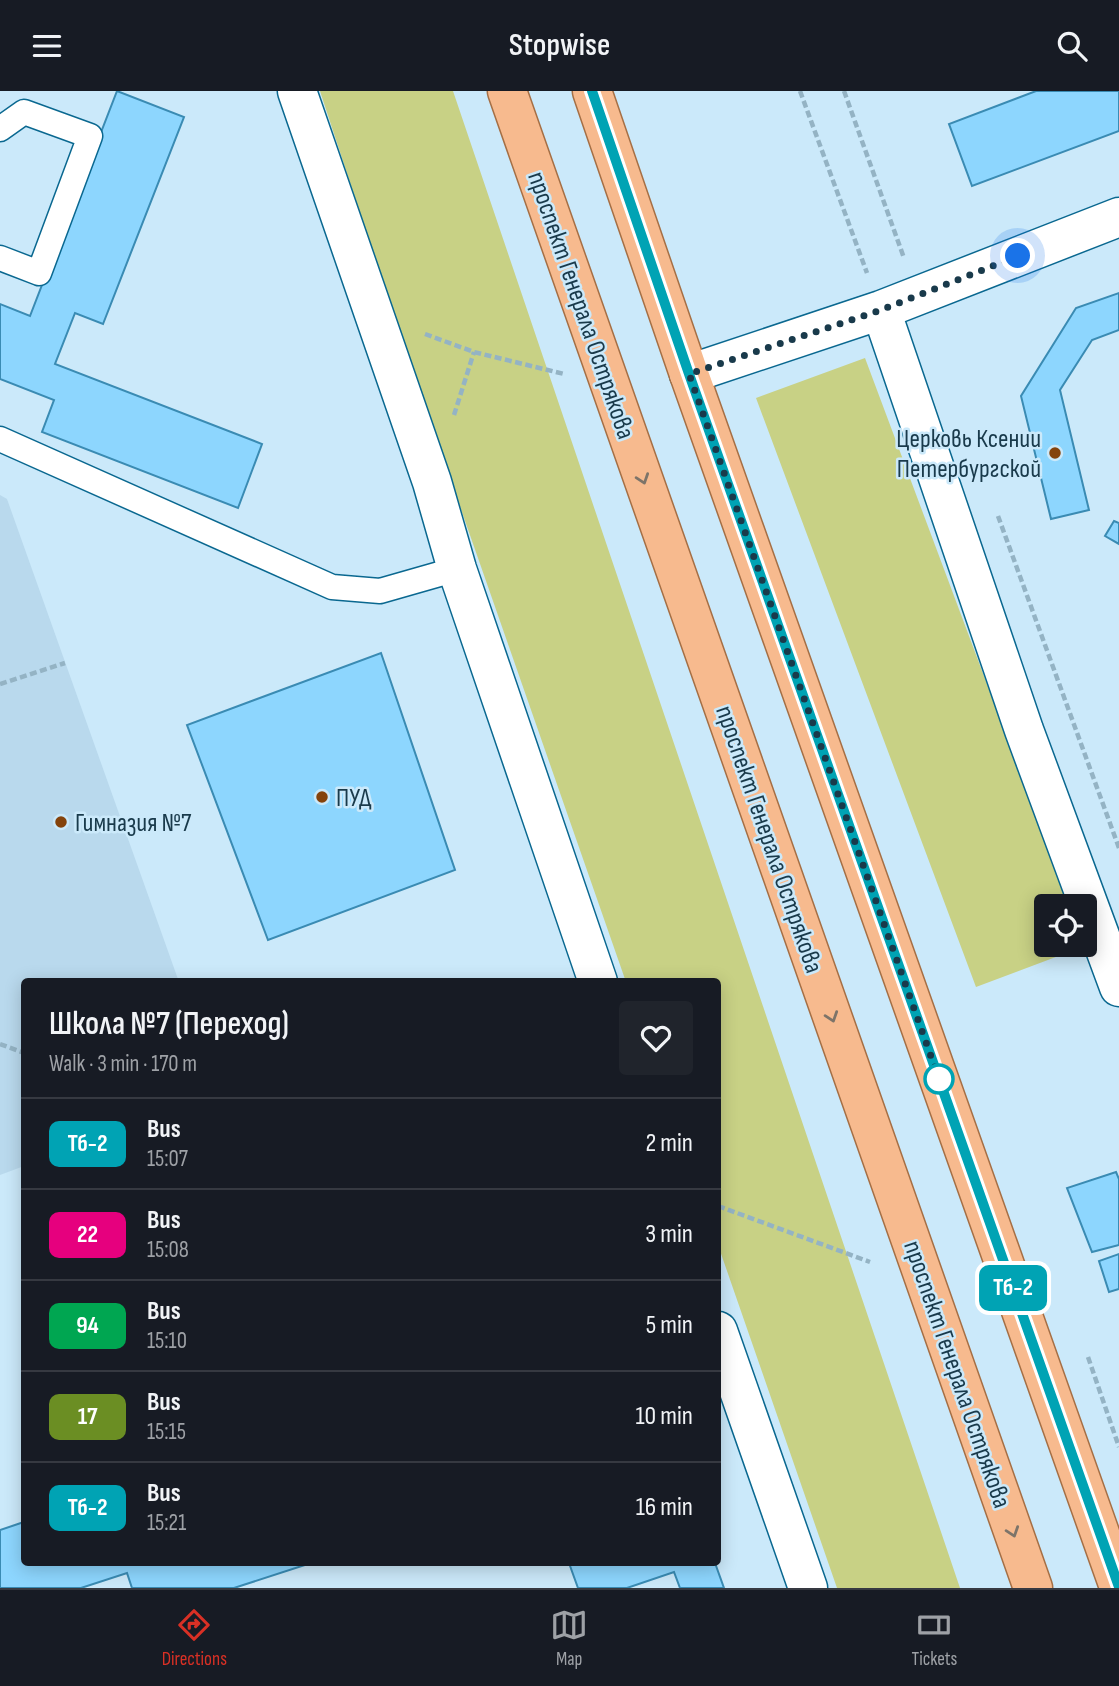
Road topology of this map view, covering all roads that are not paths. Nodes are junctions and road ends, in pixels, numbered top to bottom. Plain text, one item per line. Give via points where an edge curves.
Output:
1 (297, 91) edge
2 (507, 91) edge
3 (592, 91) edge
4 (0, 129) edge
5 (1119, 217) edge
6 (0, 258) edge
7 (881, 310) junction
8 (689, 374) junction
9 (0, 439) edge
10 (457, 569) junction
11 (597, 978) edge
12 (1119, 987) edge
13 (721, 1340) edge
14 (1119, 1587) edge
15 (808, 1588) edge
16 (1033, 1588) edge

1 - 10 street via 432,482
2 -> 16 main road, проспект Генерала Острякова
3 - 8 main road
4 - 6 lane via 24,111 90,136 39,273
5 - 7 street
7 - 8 street
7 - 12 street via 1024,730
8 - 14 main road
9 - 10 lane via 332,587 380,590
10 - 11 street
13 - 15 street

